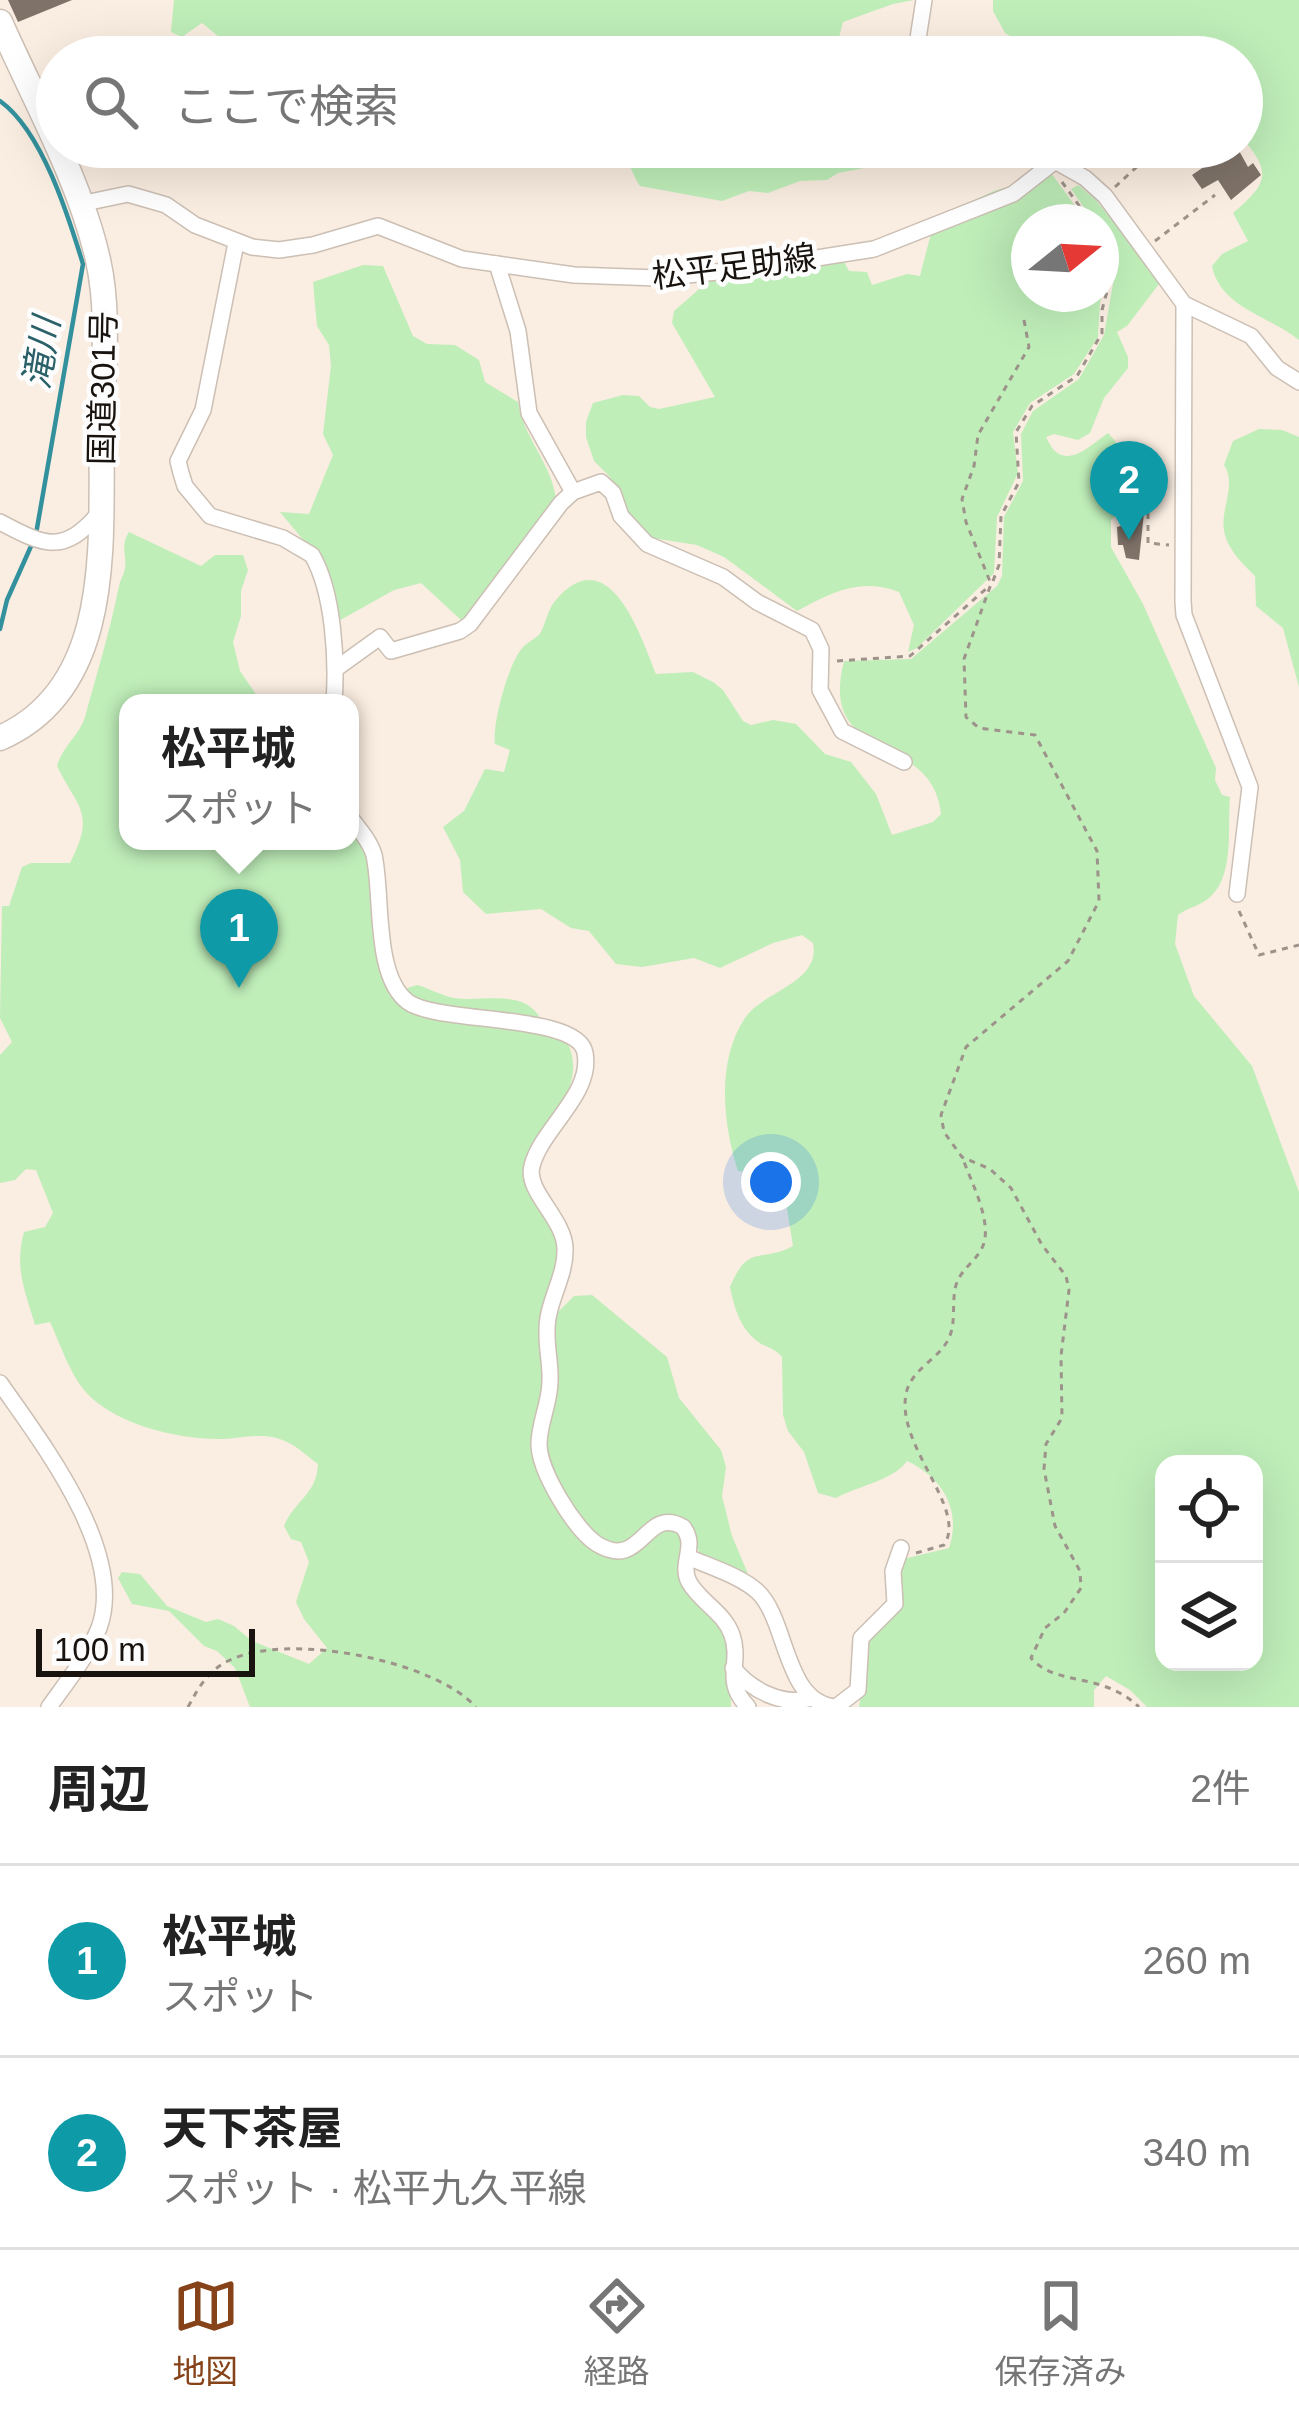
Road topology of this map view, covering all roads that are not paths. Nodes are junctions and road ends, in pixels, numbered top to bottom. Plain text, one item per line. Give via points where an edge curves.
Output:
1 (924, 0) edge
2 (0, 22) edge
3 (918, 36) edge
4 (36, 104) edge
5 (64, 168) edge
6 (1047, 168) edge
7 (1061, 168) edge
8 (80, 204) junction
9 (236, 243) junction
10 (496, 264) junction
11 (1184, 304) junction
12 (1299, 382) edge
13 (573, 492) junction
14 (101, 510) junction
15 (0, 522) edge
16 (337, 668) junction
17 (335, 694) edge
18 (0, 738) edge
19 (904, 762) dead end
20 (359, 830) edge
21 (1237, 899) road end
22 (0, 1383) edge
23 (898, 1553) road end
24 (688, 1557) junction
25 (733, 1668) junction
26 (811, 1698) junction
27 (49, 1707) edge
28 (748, 1707) edge

1 - 3 street
2 - 4 highway, 国道301号
5 - 8 highway, 国道301号
6 - 10 street, 松平足助線 via 1012,194 874,248 658,278
7 - 11 street via 1105,196
8 - 9 street, 松平足助線 via 128,194
8 - 14 highway, 国道301号 via 103,288
9 - 10 street, 松平足助線 via 279,250 378,226 462,260
9 - 16 street via 203,410 178,461 185,486 211,517 312,555
10 - 13 street via 518,332 530,413
11 - 12 street via 1251,336
11 - 21 street via 1184,615 1250,788
13 - 16 street via 470,624 392,651 380,637
13 - 19 street via 608,485 621,516 647,544 812,630 823,664 820,690 842,731
14 - 15 street via 71,539 52,544
14 - 18 highway, 国道301号 via 96,591 81,649 54,697
16 - 17 street
20 - 24 street via 374,852 388,973 406,1000 568,1035 584,1046 577,1088 530,1171 565,1245 547,1326 550,1389 540,1457 594,1542 622,1551 668,1521 689,1535
22 - 27 street via 67,1479 100,1563 100,1625
23 - 26 street via 895,1604 861,1637 855,1696 836,1707
24 - 25 street via 689,1583 730,1630
24 - 26 street via 758,1592
25 - 26 street via 765,1698 793,1705
25 - 28 street via 733,1685

